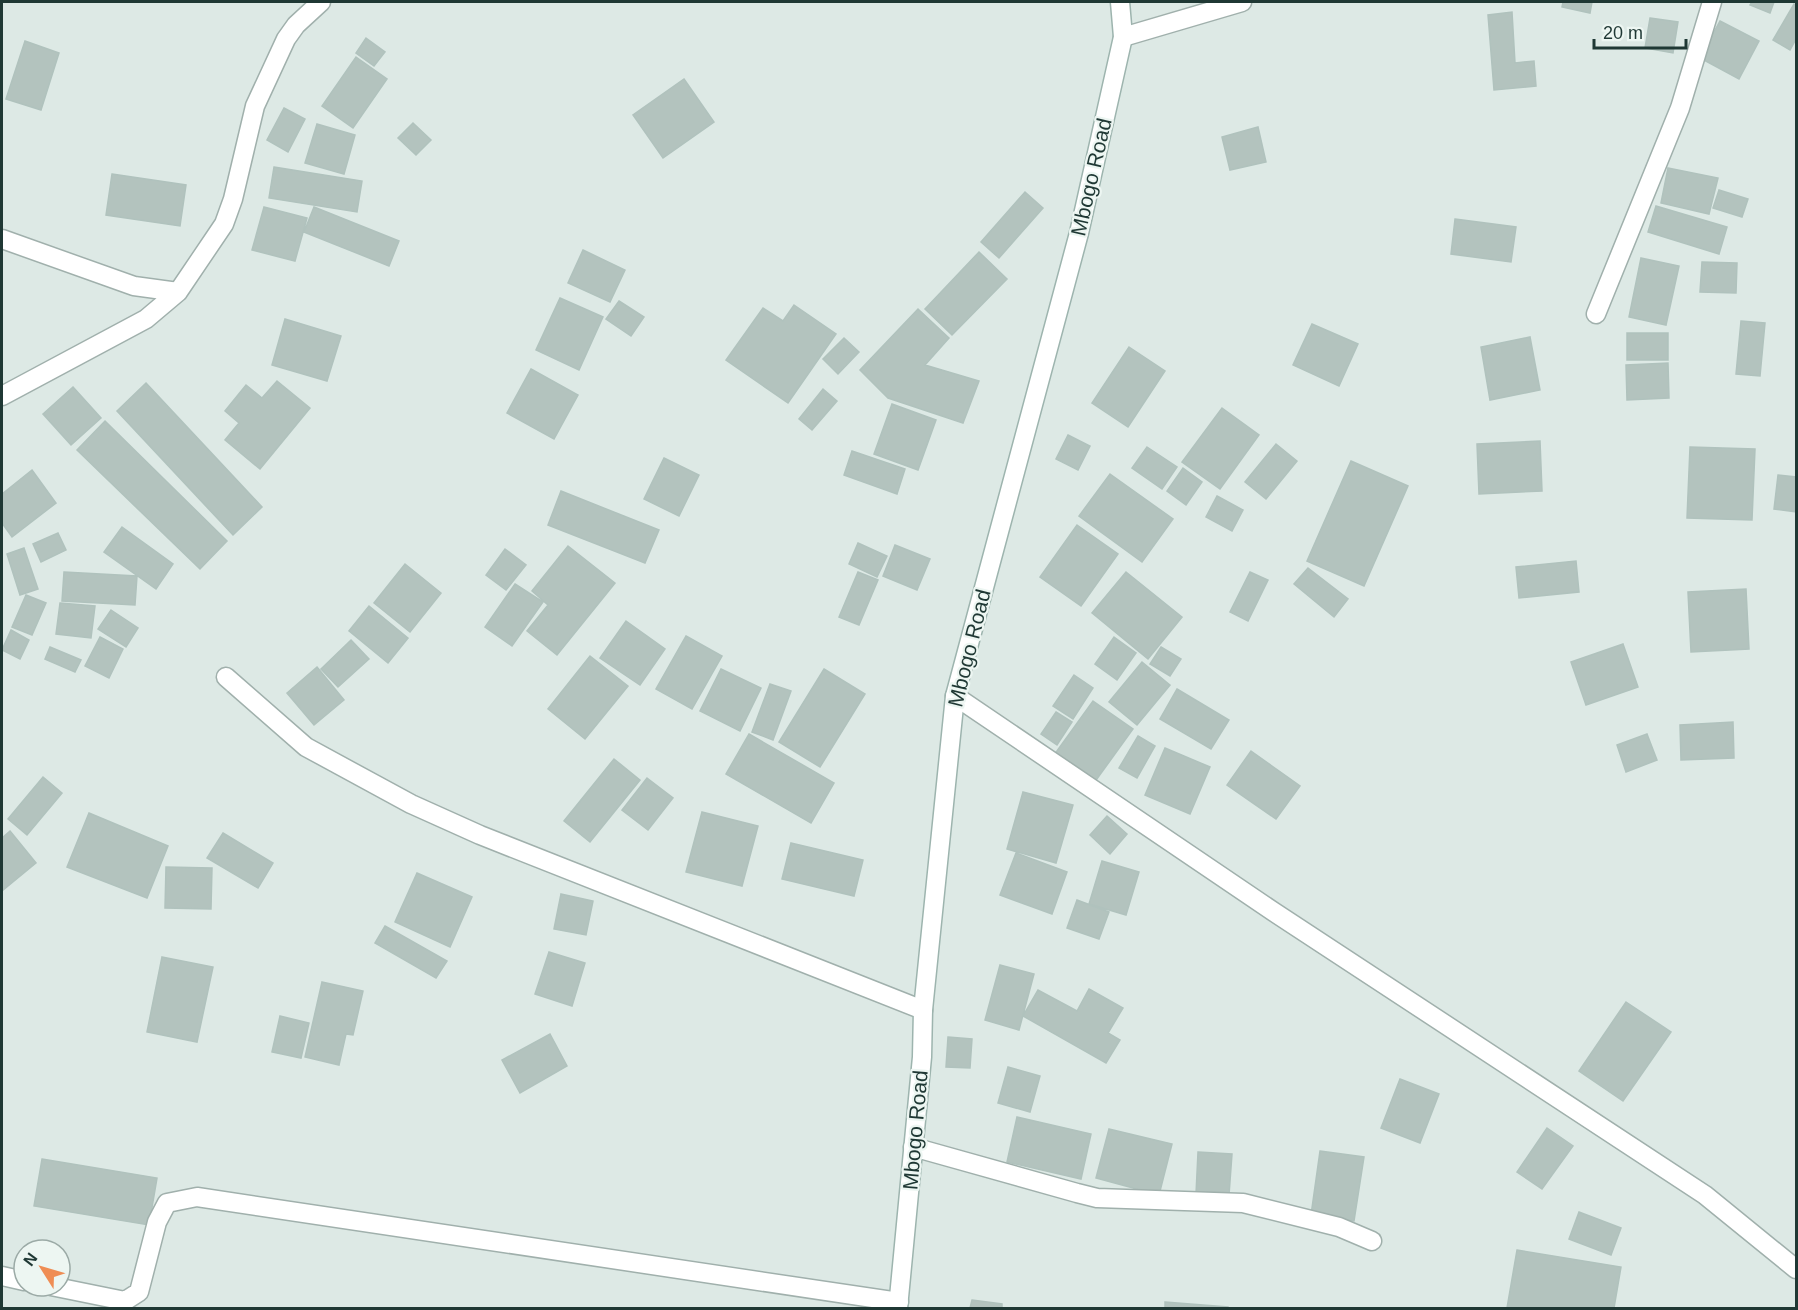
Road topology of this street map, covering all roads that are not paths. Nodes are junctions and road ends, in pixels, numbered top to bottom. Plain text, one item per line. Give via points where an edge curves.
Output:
1 (321, 2) edge
2 (1120, 2) edge
3 (1242, 2) edge
4 (1712, 2) edge
5 (1123, 36) junction
6 (2, 239) edge
7 (178, 292) junction
8 (1596, 314) dead end
9 (2, 396) edge
10 (226, 677) dead end
11 (955, 696) junction
12 (923, 1010) junction
13 (913, 1147) junction
14 (1372, 1241) dead end
15 (1797, 1269) edge
16 (72, 1290) edge
17 (898, 1305) edge

1 - 7 street via 286,39 255,106 224,224
2 - 5 street, Mbogo Road
3 - 5 street
4 - 8 street via 1680,108
5 - 11 street, Mbogo Road via 1079,233
6 - 7 street via 134,286
7 - 9 street via 146,319
10 - 12 street via 306,747 411,804 480,835
11 - 12 street, Mbogo Road
11 - 15 street via 1274,912 1705,1195
12 - 13 street, Mbogo Road
13 - 14 street via 1077,1194 1243,1203 1340,1227
13 - 17 street, Mbogo Road
16 - 17 street via 125,1301 139,1292 157,1222 167,1203 197,1197

